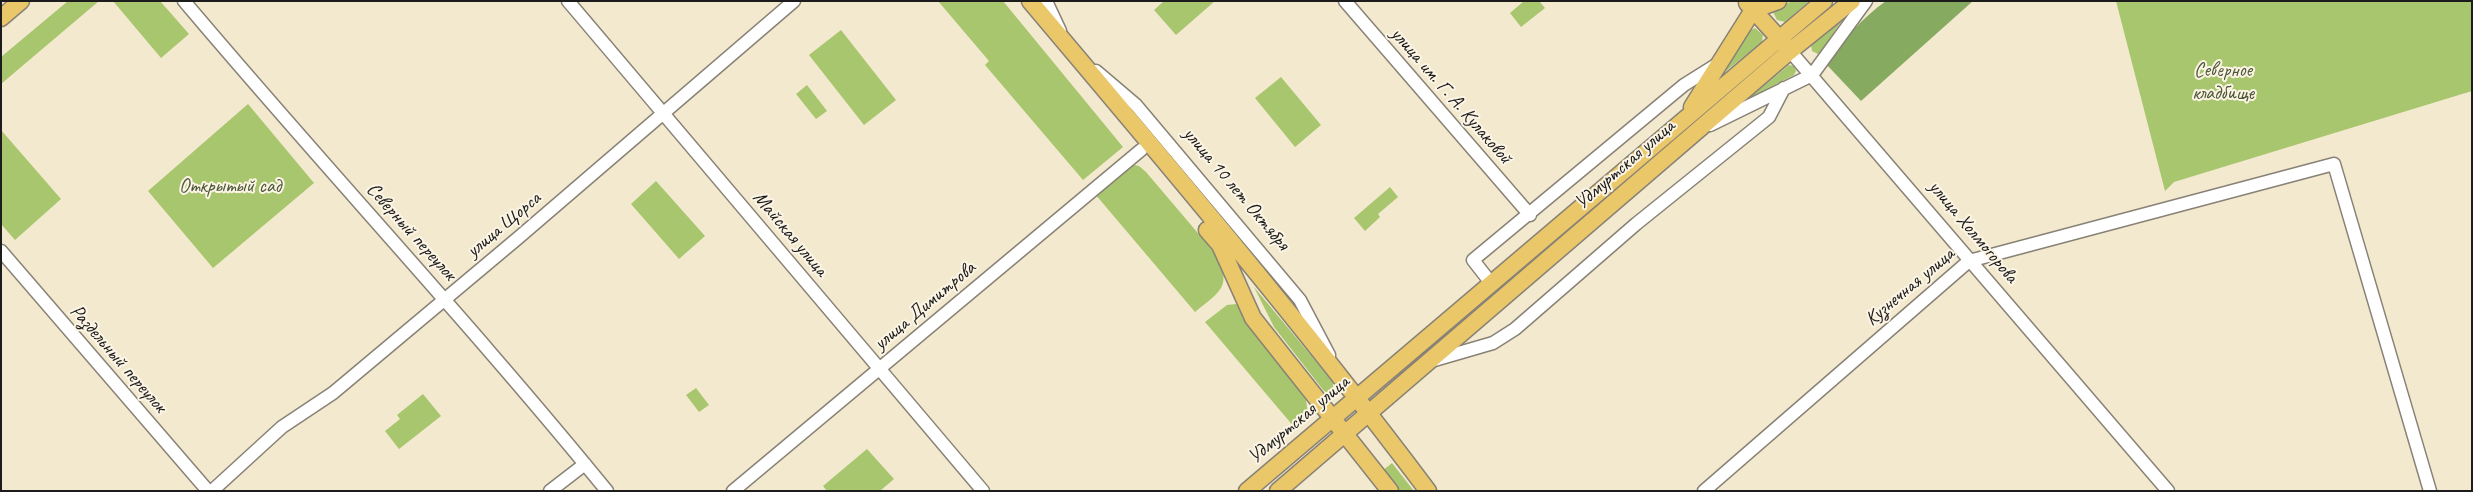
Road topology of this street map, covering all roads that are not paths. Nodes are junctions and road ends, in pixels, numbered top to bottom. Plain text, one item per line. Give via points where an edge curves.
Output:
1 (21, 1) edge
2 (184, 1) edge
3 (568, 1) edge
4 (794, 1) edge
5 (1017, 1) edge
6 (1030, 1) edge
7 (1046, 1) edge
8 (1345, 1) edge
9 (1778, 1) edge
10 (1824, 1) edge
11 (1852, 1) edge
12 (1866, 1) edge
13 (1749, 6) edge
14 (1, 18) edge
15 (1779, 38) junction
16 (1068, 46) junction
17 (1790, 51) junction
18 (1718, 64) junction
19 (1812, 74) junction
20 (1784, 88) junction
21 (1677, 92) junction
22 (664, 114) junction
23 (1684, 119) junction
24 (1696, 132) junction
25 (1146, 147) junction
26 (1530, 215) junction
27 (1, 251) edge
28 (1969, 261) junction
29 (1491, 283) junction
30 (445, 299) junction
31 (1428, 362) junction
32 (879, 368) junction
33 (1343, 381) junction
34 (1357, 398) junction
35 (1369, 412) junction
36 (1333, 418) junction
37 (1345, 433) junction
38 (584, 464) junction
39 (208, 491) edge
40 (212, 491) edge
41 (550, 491) edge
42 (608, 491) edge
43 (732, 491) edge
44 (983, 491) edge
45 (1247, 491) edge
46 (1278, 491) edge
47 (1390, 491) edge
48 (1428, 491) edge
49 (1704, 491) edge
50 (2168, 491) edge
51 (2430, 491) edge

1 - 14 main road
2 - 30 street, Северный переулок
3 - 22 street, Майская улица
4 - 22 street, улица Щорса
5 - 25 main road, улица 10 лет Октября
6 - 16 main road, улица 10 лет Октября
7 - 16 street, улица 10 лет Октября
8 - 26 street, улица им. Г. А. Кулаковой
9 - 13 main road
10 - 15 main road, Удмуртская улица
11 - 17 main road, Удмуртская улица
12 - 19 street
13 - 15 main road, улица Холмогорова
13 - 18 main road
15 - 17 main road, улица Холмогорова
15 - 23 main road, Удмуртская улица
16 - 25 main road, улица 10 лет Октября
16 - 33 street, улица 10 лет Октября via 1136,105 1300,300
17 - 19 street, улица Холмогорова
17 - 24 main road, Удмуртская улица
18 - 21 street, Удмуртская улица
18 - 23 main road
19 - 20 street
19 - 28 street, улица Холмогорова
20 - 24 street
20 - 31 street, Удмуртская улица via 1769,117 1636,224 1515,329 1492,343
21 - 23 street via 1686,102
21 - 26 street, Удмуртская улица
22 - 30 street, улица Щорса
22 - 32 street, Майская улица
23 - 29 main road, Удмуртская улица
24 - 31 main road, Удмуртская улица
25 - 32 street, улица Димитрова
25 - 33 main road, улица 10 лет Октября via 1258,274
25 - 36 main road, улица 10 лет Октября via 1220,245 1253,318
26 - 29 street, Удмуртская улица via 1473,260
27 - 39 street, Раздельный переулок
28 - 49 street, Кузнечная улица
28 - 50 street, улица Холмогорова
28 - 51 street, Кузнечная улица via 2334,164
29 - 34 main road, Удмуртская улица
30 - 38 street, Северный переулок
30 - 40 street, улица Щорса via 333,393 282,427
31 - 35 main road, Удмуртская улица
32 - 43 street, улица Димитрова
32 - 44 street, Майская улица
33 - 34 main road, улица 10 лет Октября
34 - 35 main road, улица 10 лет Октября
34 - 36 main road, Удмуртская улица
35 - 37 main road, Удмуртская улица
35 - 48 main road, улица 10 лет Октября
36 - 37 main road, улица 10 лет Октября
36 - 45 main road, Удмуртская улица
37 - 46 main road, Удмуртская улица
37 - 47 main road, улица 10 лет Октября
38 - 41 street
38 - 42 street, Северный переулок

